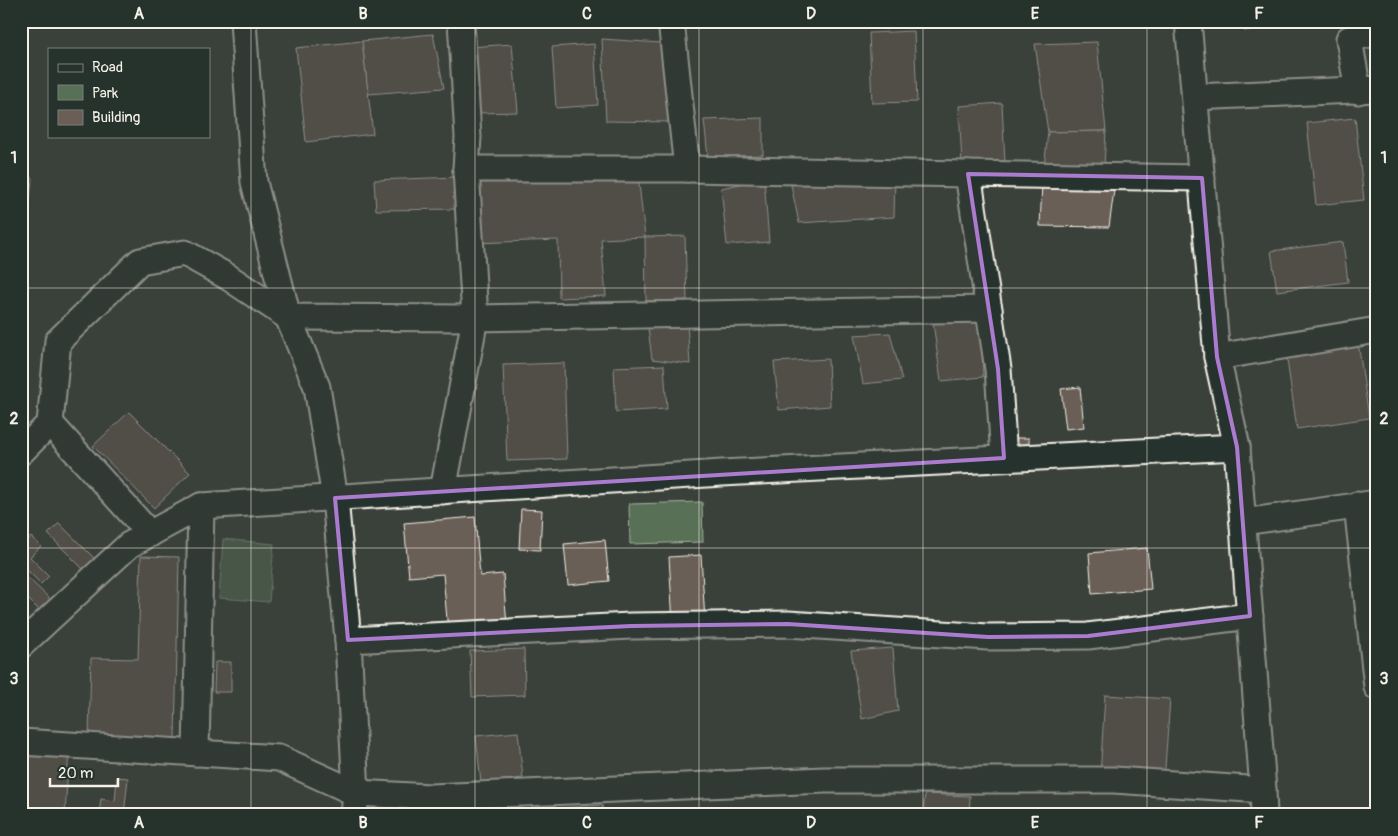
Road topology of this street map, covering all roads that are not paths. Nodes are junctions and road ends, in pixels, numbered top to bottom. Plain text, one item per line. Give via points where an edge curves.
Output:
1 (243, 21) edge
2 (461, 21) edge
3 (671, 21) edge
4 (1188, 21) edge
5 (1377, 32) edge
6 (1367, 90) edge
7 (1195, 97) junction
8 (466, 169) junction
9 (687, 169) junction
10 (968, 174) junction
11 (1202, 178) junction
12 (989, 309) junction
13 (288, 317) junction
14 (476, 318) junction
15 (1377, 330) edge
16 (1217, 357) junction
17 (50, 423) junction
18 (1237, 447) junction
19 (21, 452) edge
20 (1004, 458) junction
21 (443, 491) junction
22 (335, 498) junction
23 (1367, 504) edge
24 (201, 506) junction
25 (1243, 522) junction
26 (150, 534) junction
27 (1250, 616) junction
28 (348, 640) junction
29 (21, 645) edge
30 (1377, 687) edge
31 (21, 742) edge
32 (196, 753) junction
33 (1263, 790) junction
34 (355, 804) edge
35 (1264, 815) edge

1 - 13 street via 254,182
2 - 8 street via 468,137
3 - 9 street
4 - 7 street
5 - 6 street via 1349,39
6 - 7 street
7 - 11 street
8 - 9 street
8 - 14 street
9 - 10 street
10 - 11 street
10 - 12 street
11 - 16 street
12 - 14 street
12 - 20 street via 998,369
13 - 14 street
13 - 17 street via 185,253 140,262 58,341
13 - 22 street via 316,387
14 - 21 street
15 - 16 street
16 - 18 street
17 - 19 street
17 - 26 street
18 - 20 street
18 - 25 street
20 - 21 street
21 - 22 street
22 - 24 street
22 - 28 street
23 - 25 street
23 - 30 street
24 - 26 street
24 - 32 street
25 - 27 street
26 - 29 street via 129,546
27 - 28 street via 1088,636 988,637 788,624 631,626
27 - 33 street
28 - 34 street
31 - 32 street
32 - 34 street via 280,758
33 - 34 street via 1114,780 824,780 431,797
33 - 35 street

